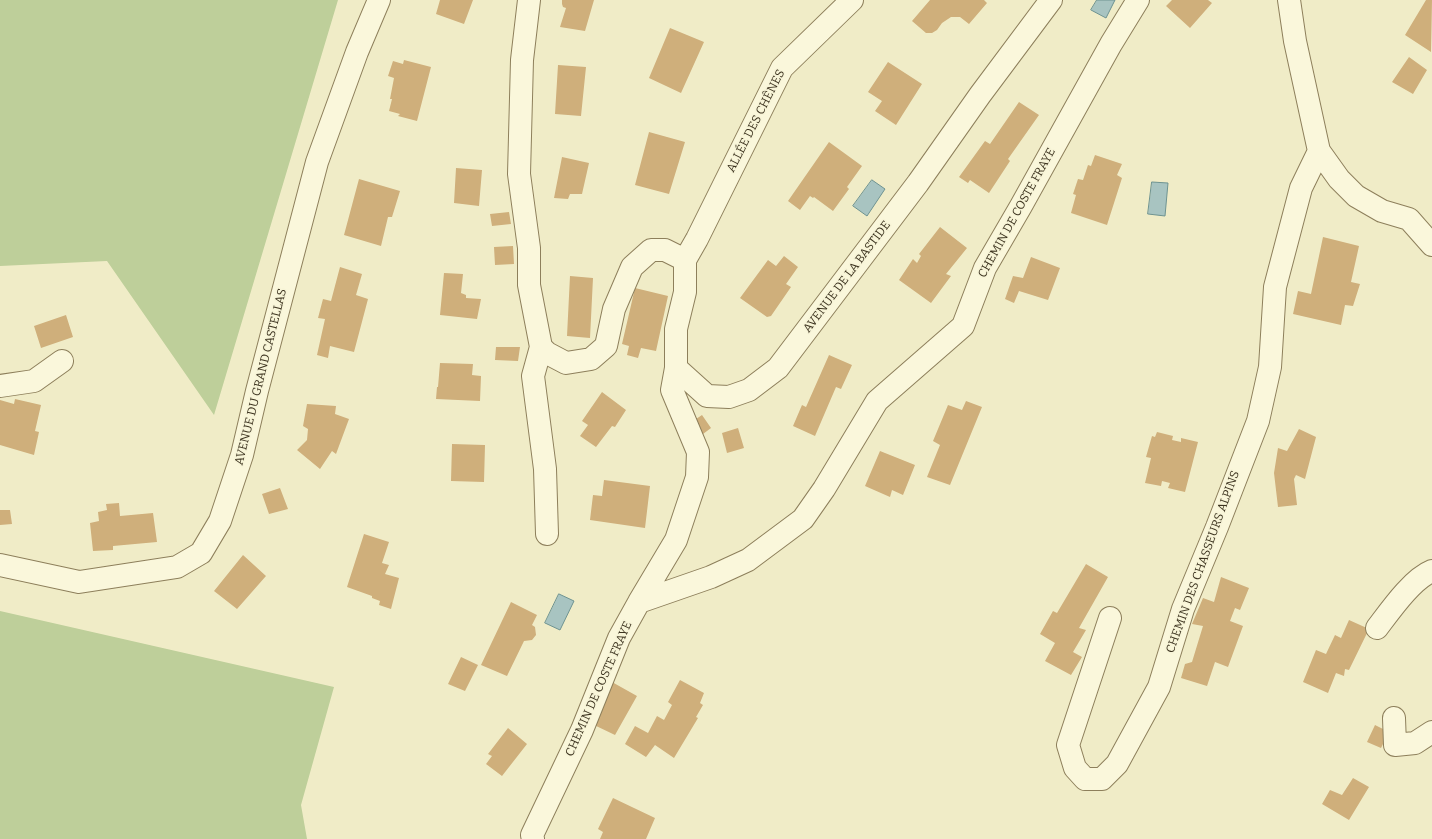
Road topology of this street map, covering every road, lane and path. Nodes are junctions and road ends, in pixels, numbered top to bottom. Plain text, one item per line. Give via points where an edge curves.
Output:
1 (379, 0) edge
2 (529, 0) edge
3 (852, 0) edge
4 (1051, 0) edge
5 (1138, 0) edge
6 (1289, 0) edge
7 (1319, 151) junction
8 (1432, 245) edge
9 (685, 260) junction
10 (541, 347) junction
11 (62, 361) dead end
12 (676, 368) junction
13 (0, 386) edge
14 (547, 534) dead end
15 (0, 564) edge
16 (1432, 572) edge
17 (639, 602) junction
18 (1110, 618) dead end
19 (1377, 628) dead end
20 (1394, 718) dead end
21 (1432, 732) edge
22 (532, 837) edge

1 - 15 street, AVENUE DU GRAND CASTELLAS via 317,162 242,455 220,522 201,553 177,566 79,582
2 - 10 street via 522,60 519,174 529,248 529,285
3 - 9 street, ALLÉE DES CHÊNES via 782,68
4 - 12 street, AVENUE DE LA BASTIDE via 918,183 778,368 749,390 729,397 707,396
5 - 17 street, CHEMIN DE COSTE FRAYE via 985,268 963,326 877,401 803,519 748,560 711,577
6 - 7 street via 1295,41
7 - 8 street via 1338,179 1356,196 1382,211 1409,218
7 - 18 street, CHEMIN DES CHASSEURS ALPINS via 1301,188 1275,287 1270,368 1258,421 1183,609 1158,686 1117,764 1102,779 1085,779 1075,768 1068,745
9 - 10 street via 665,250 651,250 632,267 614,309 606,346 591,359 566,363
9 - 12 street via 686,292 676,329
10 - 14 street via 533,376 544,469
11 - 13 street via 34,380
12 - 17 street via 672,390 698,452 697,477 676,540
16 - 19 street via 1424,574
17 - 22 street, CHEMIN DE COSTE FRAYE via 619,638 582,730
20 - 21 street via 1395,745 1415,742

